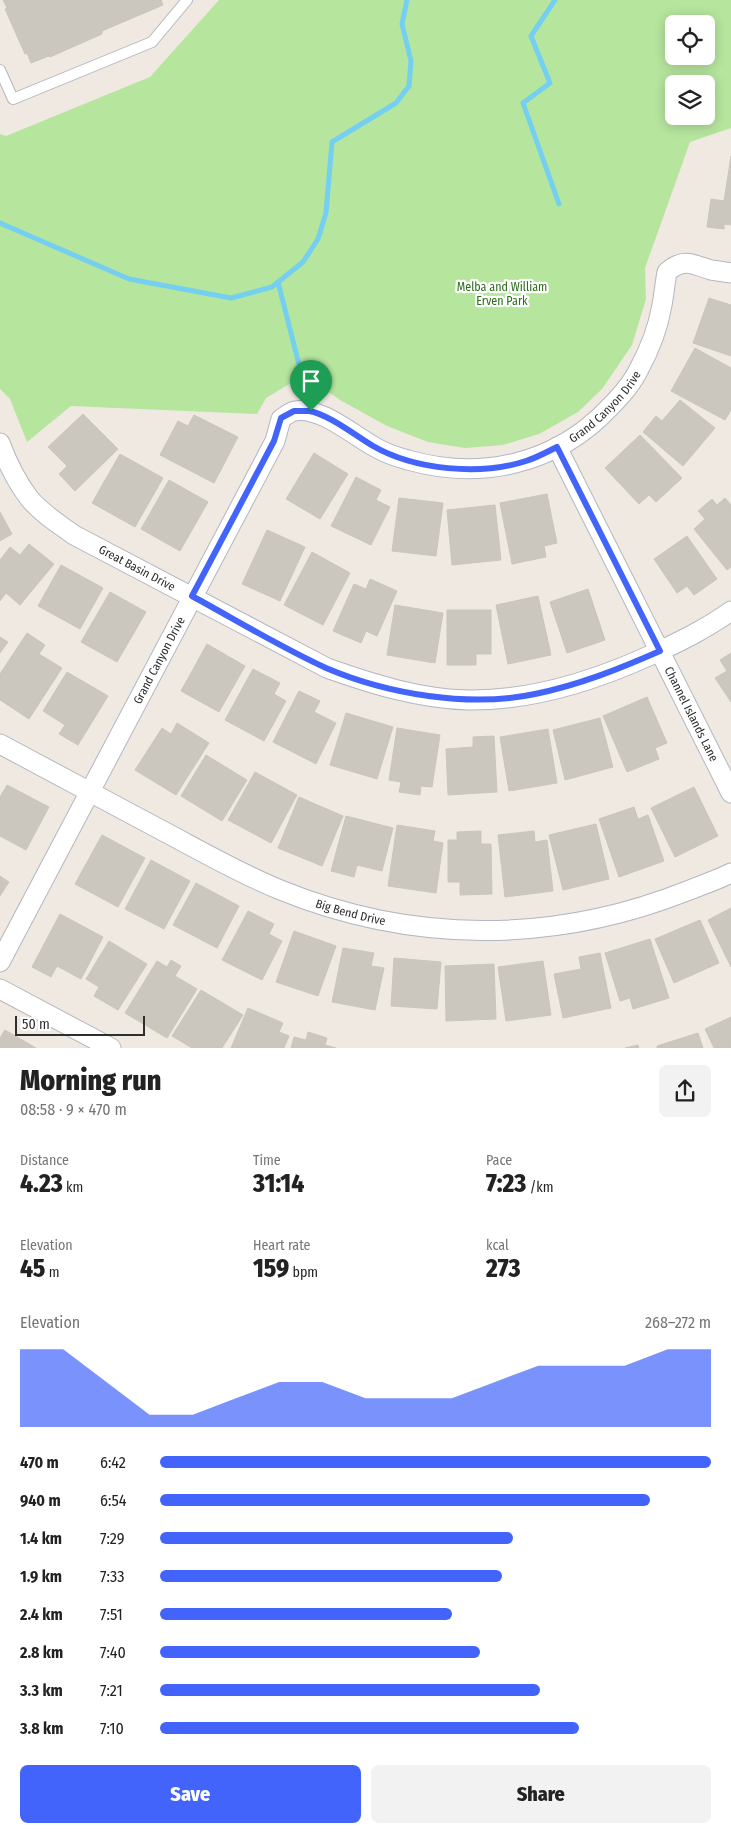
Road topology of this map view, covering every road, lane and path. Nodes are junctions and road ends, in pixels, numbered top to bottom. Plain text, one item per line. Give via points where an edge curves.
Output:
1 (187, 0) edge
2 (0, 70) edge
3 (731, 273) edge
4 (0, 443) edge
5 (557, 447) junction
6 (192, 596) junction
7 (731, 611) edge
8 (660, 651) junction
9 (0, 744) edge
10 (90, 792) junction
11 (731, 793) edge
12 (731, 873) edge
13 (0, 962) edge
14 (0, 989) edge
15 (110, 1048) edge

1 - 2 lane via 152,42 14,99
3 - 5 street, Grand Canyon Drive via 681,263 667,272 656,329 639,371 624,392 583,433
4 - 6 street, Great Basin Drive via 30,498 48,516 74,535
5 - 6 street, Grand Canyon Drive via 526,461 494,468 437,467 406,460 374,447 311,411 294,411 281,418 274,441
5 - 8 street, Channel Islands Lane
6 - 8 street, Great Basin Drive via 327,668 366,682 436,697 468,700 533,695 595,678
6 - 10 street, Grand Canyon Drive
7 - 8 street, Great Basin Drive
8 - 11 street, Channel Islands Lane
9 - 10 street, Big Bend Drive
10 - 12 street, Big Bend Drive via 277,889 346,912 411,926 485,931 580,923 656,903
10 - 13 street, Grand Canyon Drive
14 - 15 street

